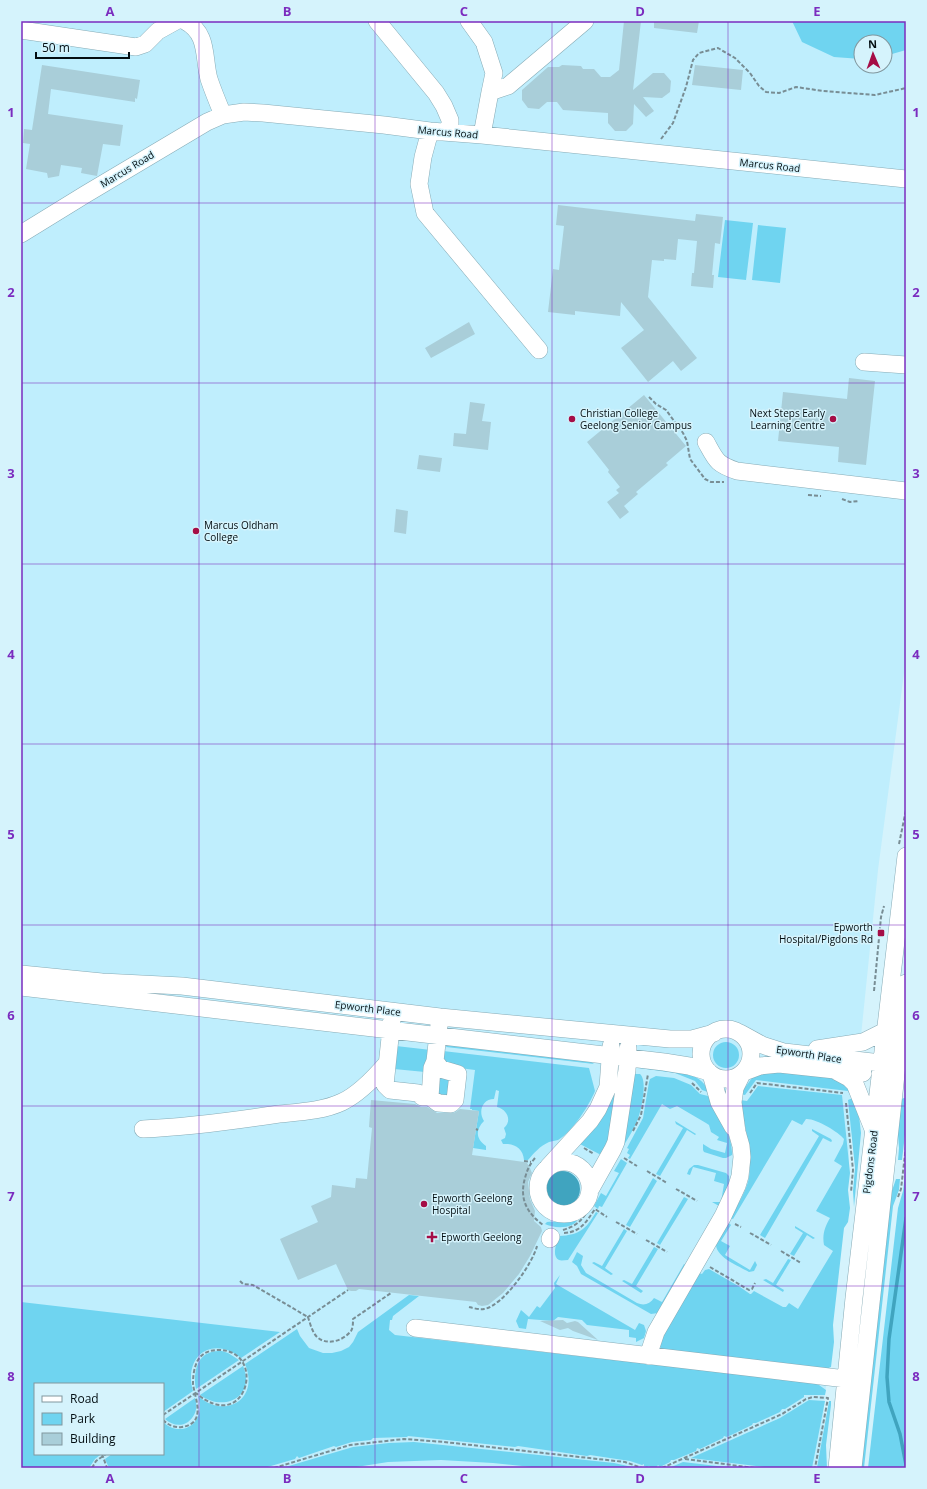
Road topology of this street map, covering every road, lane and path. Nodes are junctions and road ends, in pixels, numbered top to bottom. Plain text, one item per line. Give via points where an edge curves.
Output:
1 (176, 21) edge
2 (185, 21) edge
3 (376, 21) edge
4 (469, 21) edge
5 (585, 21) edge
6 (21, 30) edge
7 (906, 88) edge
8 (490, 92) junction
9 (223, 115) junction
10 (430, 131) junction
11 (450, 132) junction
12 (482, 135) junction
13 (656, 153) junction
14 (906, 179) edge
15 (21, 234) edge
16 (539, 350) dead end
17 (864, 362) dead end
18 (906, 365) edge
19 (649, 397) dead end
20 (706, 442) dead end
21 (704, 479) dead end
22 (906, 491) edge
23 (906, 856) edge
24 (21, 974) edge
25 (906, 983) edge
26 (21, 987) edge
27 (392, 1011) junction
28 (440, 1017) junction
29 (391, 1030) junction
30 (885, 1031) junction
31 (714, 1033) junction
32 (740, 1033) junction
33 (612, 1034) junction
34 (438, 1036) junction
35 (630, 1036) junction
36 (789, 1052) junction
37 (610, 1056) junction
38 (627, 1058) junction
39 (435, 1061) junction
40 (387, 1063) junction
41 (891, 1069) edge
42 (834, 1070) junction
43 (710, 1073) junction
44 (743, 1073) junction
45 (749, 1094) dead end
46 (430, 1097) junction
47 (143, 1129) dead end
48 (874, 1131) junction
49 (737, 1132) junction
50 (583, 1148) dead end
51 (596, 1155) dead end
52 (620, 1155) dead end
53 (524, 1161) dead end
54 (531, 1163) dead end
55 (637, 1166) dead end
56 (548, 1167) junction
57 (647, 1171) dead end
58 (667, 1183) dead end
59 (676, 1189) dead end
60 (590, 1190) junction
61 (851, 1196) dead end
62 (697, 1201) dead end
63 (607, 1217) dead end
64 (616, 1222) dead end
65 (541, 1223) dead end
66 (750, 1233) dead end
67 (637, 1234) dead end
68 (548, 1236) junction
69 (646, 1240) dead end
70 (771, 1245) dead end
71 (781, 1251) dead end
72 (667, 1252) dead end
73 (801, 1263) dead end
74 (708, 1266) dead end
75 (240, 1281) dead end
76 (755, 1283) dead end
77 (348, 1290) dead end
78 (391, 1293) dead end
79 (469, 1307) dead end
80 (308, 1317) junction
81 (415, 1328) dead end
82 (648, 1356) junction
83 (242, 1362) junction
84 (846, 1379) junction
85 (196, 1393) junction
86 (164, 1414) edge
87 (164, 1421) edge
88 (103, 1455) edge
89 (684, 1459) junction
90 (92, 1468) edge
91 (107, 1468) edge
92 (274, 1468) edge
93 (642, 1468) edge
94 (662, 1468) edge
95 (754, 1468) edge
96 (815, 1468) edge
97 (837, 1468) edge
98 (852, 1468) edge

1 - 6 street via 136,47
2 - 9 street via 193,25 200,35 209,79
3 - 11 street via 436,93 450,120
4 - 8 street via 484,42 494,74
5 - 8 street via 508,86
7 - 13 path via 874,95 796,87 779,93 766,92 758,86 736,58 718,48 699,53 694,60 673,123 657,144
8 - 12 street
9 - 10 street, Marcus Road via 244,112 280,114
9 - 15 street, Marcus Road via 184,135
10 - 11 street, Marcus Road
10 - 16 street via 419,184 425,213
11 - 12 street, Marcus Road
12 - 13 street, Marcus Road
13 - 14 street, Marcus Road
17 - 18 street
19 - 21 path via 666,410 684,433 690,459
20 - 22 street via 716,460 723,466 737,471
23 - 30 street, Pigdons Road
24 - 27 street, Epworth Place via 182,986
25 - 41 street, Pigdons Road
26 - 29 street, Epworth Place
27 - 28 street, Epworth Place
27 - 29 street
28 - 33 street, Epworth Place
28 - 34 street
29 - 34 street, Epworth Place
29 - 40 street
30 - 36 street via 855,1044
30 - 41 street, Pigdons Road
31 - 32 street via 727,1030
31 - 35 street, Epworth Place via 678,1040
31 - 43 street via 707,1038 702,1051 704,1064
32 - 36 street, Epworth Place via 768,1047
32 - 44 street via 751,1050 750,1062
33 - 35 street, Epworth Place
33 - 37 street
34 - 37 street, Epworth Place
34 - 39 street
35 - 38 street
36 - 41 street, Epworth Place
37 - 38 street, Epworth Place
37 - 56 street via 608,1086 598,1109
38 - 43 street, Epworth Place via 678,1064
38 - 60 street via 616,1142
39 - 46 street via 432,1068
39 - 46 street via 441,1069 458,1074 455,1100 451,1104 438,1103
40 - 46 street via 385,1085 390,1090
40 - 47 street via 351,1097 335,1105 208,1124
41 - 42 street, Epworth Place
41 - 48 street, Pigdons Road
41 - 98 street, Pigdons Road
42 - 44 street, Epworth Place via 779,1064 760,1066
42 - 48 street via 855,1084
43 - 44 street via 727,1080
43 - 49 street via 719,1102
44 - 49 street via 734,1097
45 - 61 path via 757,1083 845,1093 853,1170
48 - 84 street, Pigdons Road
49 - 82 street via 742,1157 740,1176 734,1194 656,1332
50 - 51 path
52 - 55 path
53 - 54 path
56 - 60 street via 556,1163 572,1163 586,1174
56 - 60 street via 538,1181 538,1190 540,1199 552,1211 561,1214 577,1210 588,1198
57 - 58 path
59 - 62 path
63 - 68 path via 595,1210 579,1229
64 - 67 path
65 - 68 path
66 - 70 path
68 - 79 path via 508,1292 490,1307
69 - 72 path
71 - 73 path
74 - 76 path via 749,1290
75 - 80 path via 253,1285
77 - 80 path
78 - 80 path via 354,1319 352,1330 343,1339 330,1342 318,1339
80 - 83 path
81 - 82 street
82 - 84 street
83 - 85 path
83 - 85 path via 223,1350 205,1353 195,1367 193,1381
83 - 85 path via 247,1373 247,1383 242,1396 234,1402 218,1405 207,1402
84 - 97 street, Pigdons Road
85 - 86 path
85 - 87 path via 198,1410 192,1423 177,1427
88 - 90 path
88 - 91 path
89 - 94 path
89 - 95 path
89 - 96 path via 782,1414 806,1399 828,1398
92 - 93 path via 350,1445 404,1439 625,1462

